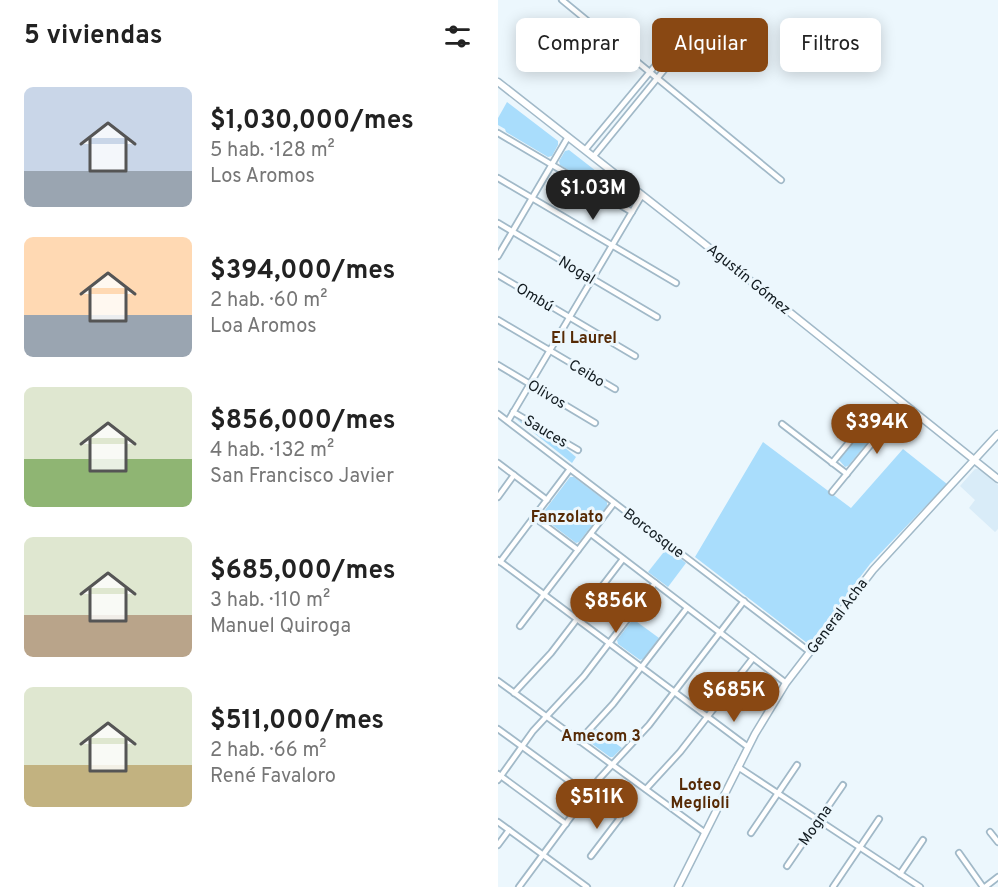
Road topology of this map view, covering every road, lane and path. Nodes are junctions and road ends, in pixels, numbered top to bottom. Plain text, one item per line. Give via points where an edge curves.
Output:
1 (562, 0) edge
2 (650, 72) junction
3 (658, 78) junction
4 (498, 82) edge
5 (498, 133) edge
6 (568, 137) junction
7 (585, 150) junction
8 (593, 157) junction
9 (552, 165) junction
10 (498, 177) edge
11 (781, 180) dead end
12 (642, 195) junction
13 (532, 198) junction
14 (632, 212) junction
15 (498, 223) edge
16 (513, 231) junction
17 (612, 245) junction
18 (498, 256) edge
19 (498, 275) edge
20 (592, 279) junction
21 (676, 283) dead end
22 (569, 317) junction
23 (657, 317) dead end
24 (498, 320) edge
25 (550, 350) junction
26 (634, 356) dead end
27 (498, 365) edge
28 (530, 384) junction
29 (615, 389) dead end
30 (904, 404) junction
31 (513, 412) junction
32 (498, 414) edge
33 (849, 418) dead end
34 (508, 421) junction
35 (596, 423) dead end
36 (782, 424) dead end
37 (861, 428) junction
38 (998, 434) edge
39 (875, 439) junction
40 (579, 450) dead end
41 (974, 460) junction
42 (498, 463) edge
43 (832, 463) junction
44 (570, 469) junction
45 (847, 474) junction
46 (514, 475) junction
47 (998, 479) edge
48 (832, 492) dead end
49 (498, 496) edge
50 (547, 500) junction
51 (614, 503) junction
52 (534, 517) junction
53 (591, 534) junction
54 (578, 550) junction
55 (623, 559) junction
56 (499, 562) edge
57 (655, 583) junction
58 (544, 594) junction
59 (744, 601) junction
60 (687, 608) junction
61 (577, 619) junction
62 (520, 626) dead end
63 (720, 633) junction
64 (609, 643) junction
65 (810, 652) junction
66 (753, 658) junction
67 (641, 667) junction
68 (498, 681) edge
69 (786, 683) junction
70 (674, 692) junction
71 (514, 693) junction
72 (547, 717) junction
73 (707, 717) junction
74 (498, 729) edge
75 (579, 741) junction
76 (522, 747) junction
77 (748, 747) junction
78 (612, 765) junction
79 (797, 765) dead end
80 (738, 767) junction
81 (499, 777) edge
82 (843, 785) dead end
83 (646, 789) junction
84 (778, 793) junction
85 (588, 794) junction
86 (879, 819) dead end
87 (819, 820) junction
88 (498, 822) edge
89 (566, 824) junction
90 (509, 830) junction
91 (705, 832) junction
92 (990, 832) dead end
93 (751, 833) dead end
94 (923, 840) dead end
95 (998, 842) edge
96 (498, 846) edge
97 (860, 847) junction
98 (959, 853) dead end
99 (542, 854) junction
100 (591, 856) dead end
101 (787, 866) dead end
102 (900, 874) junction
103 (998, 877) edge
104 (520, 885) edge
105 (528, 887) edge
106 (587, 887) edge
107 (678, 887) edge
108 (833, 887) edge
109 (921, 887) edge
110 (984, 887) edge

1 - 2 street
2 - 3 street
2 - 3 street via 674,43 680,44 682,48
2 - 7 street
3 - 8 street
3 - 11 street
4 - 6 main road, Agustín Gómez
5 - 9 street
6 - 7 main road, Agustín Gómez
6 - 9 street
7 - 8 main road, Agustín Gómez
8 - 12 main road, Agustín Gómez
9 - 13 street
9 - 14 street
10 - 13 street
12 - 14 street
12 - 30 main road, Agustín Gómez
13 - 16 street
13 - 17 street
14 - 17 street
15 - 16 street, Nogal
16 - 18 street
16 - 20 street, Nogal
17 - 20 street
17 - 21 street
19 - 22 street, Ombú
20 - 22 street
20 - 23 street, Nogal
22 - 25 street
22 - 26 street, Ombú
24 - 25 street, Ceibo
25 - 28 street
25 - 29 street, Ceibo
27 - 28 street, Olivos
28 - 31 street
28 - 35 street, Olivos
30 - 39 street
30 - 41 main road, Agustín Gómez
31 - 34 street
31 - 40 street, Sauces
32 - 34 street, Borcosque
33 - 37 street
34 - 44 street, Borcosque
36 - 43 street
37 - 39 street
37 - 43 street
38 - 41 main road, General Acha
39 - 45 street
41 - 47 main road, Agustín Gómez
41 - 65 main road, General Acha via 873,570
42 - 46 street
43 - 45 street
44 - 50 street
44 - 51 street, Borcosque
45 - 48 street
46 - 49 street
46 - 50 street
50 - 52 street
51 - 53 street
51 - 59 street, Borcosque
52 - 54 street
52 - 56 street
53 - 54 street
53 - 55 street
54 - 58 street
55 - 57 street
55 - 61 street
56 - 58 street
57 - 60 street
57 - 64 street
58 - 61 street
58 - 62 street
59 - 63 street
59 - 65 street, Borcosque
60 - 63 street
60 - 67 street
61 - 64 street
61 - 71 street
63 - 66 street
63 - 70 street
64 - 67 street
64 - 72 street
65 - 69 main road, General Acha
66 - 69 street
66 - 73 street
67 - 70 street
67 - 75 street
68 - 71 street
69 - 77 main road, General Acha
70 - 73 street
70 - 78 street
71 - 72 street
72 - 75 street
72 - 76 street
73 - 77 street
73 - 83 street
74 - 76 street
75 - 78 street
76 - 81 street
76 - 85 street
77 - 80 main road, General Acha
78 - 83 street
78 - 85 street
79 - 84 street
80 - 84 street
80 - 91 main road, General Acha
81 - 89 street
82 - 87 street, Mogna
83 - 91 street
84 - 87 street
84 - 93 street
85 - 89 street
85 - 100 street via 620,818
86 - 97 street
87 - 97 street
87 - 101 street, Mogna
88 - 90 street
89 - 99 street
90 - 96 street
90 - 99 street
91 - 107 main road, General Acha
92 - 95 street
94 - 102 street
97 - 102 street
97 - 108 street
98 - 110 street
99 - 104 street
99 - 106 street
102 - 109 street
103 - 110 street
104 - 105 street

